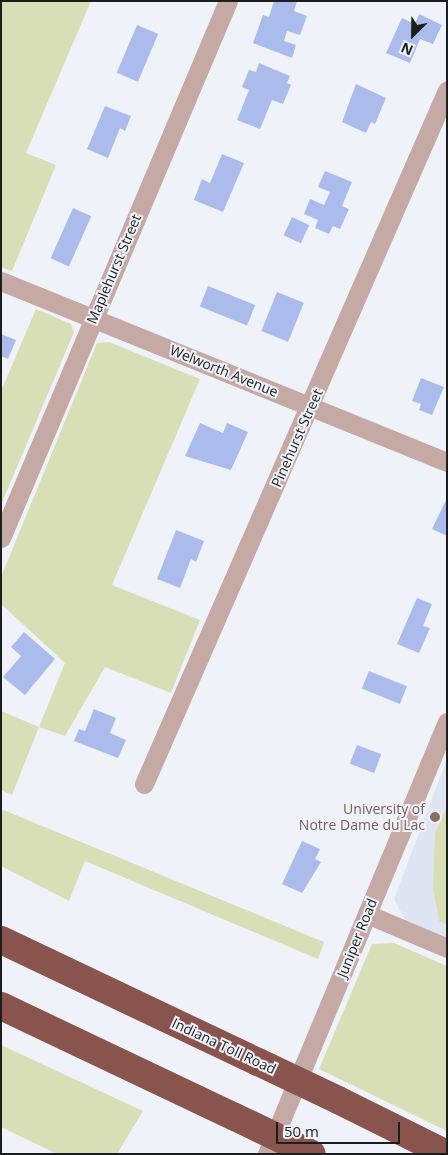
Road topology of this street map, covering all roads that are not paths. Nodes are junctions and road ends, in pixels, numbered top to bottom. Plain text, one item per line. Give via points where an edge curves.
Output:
1 (228, 1) edge
2 (447, 90) edge
3 (1, 281) edge
4 (94, 318) junction
5 (311, 406) junction
6 (447, 462) edge
7 (1, 538) edge
8 (447, 722) edge
9 (144, 784) dead end
10 (367, 914) junction
11 (1, 940) edge
12 (447, 948) edge
13 (1, 1006) edge
14 (267, 1154) edge
15 (312, 1154) edge
16 (447, 1154) edge

1 - 4 street, Maplehurst Street
2 - 5 street, Pinehurst Street
3 - 4 street, Welworth Avenue
4 - 5 street, Welworth Avenue
4 - 7 street, Maplehurst Street
5 - 6 street, Welworth Avenue
5 - 9 street, Pinehurst Street
8 - 10 street, Juniper Road
10 - 12 street
10 - 14 street, Juniper Road
11 - 16 highway, Indiana Toll Road, bridge
13 - 15 highway, bridge

